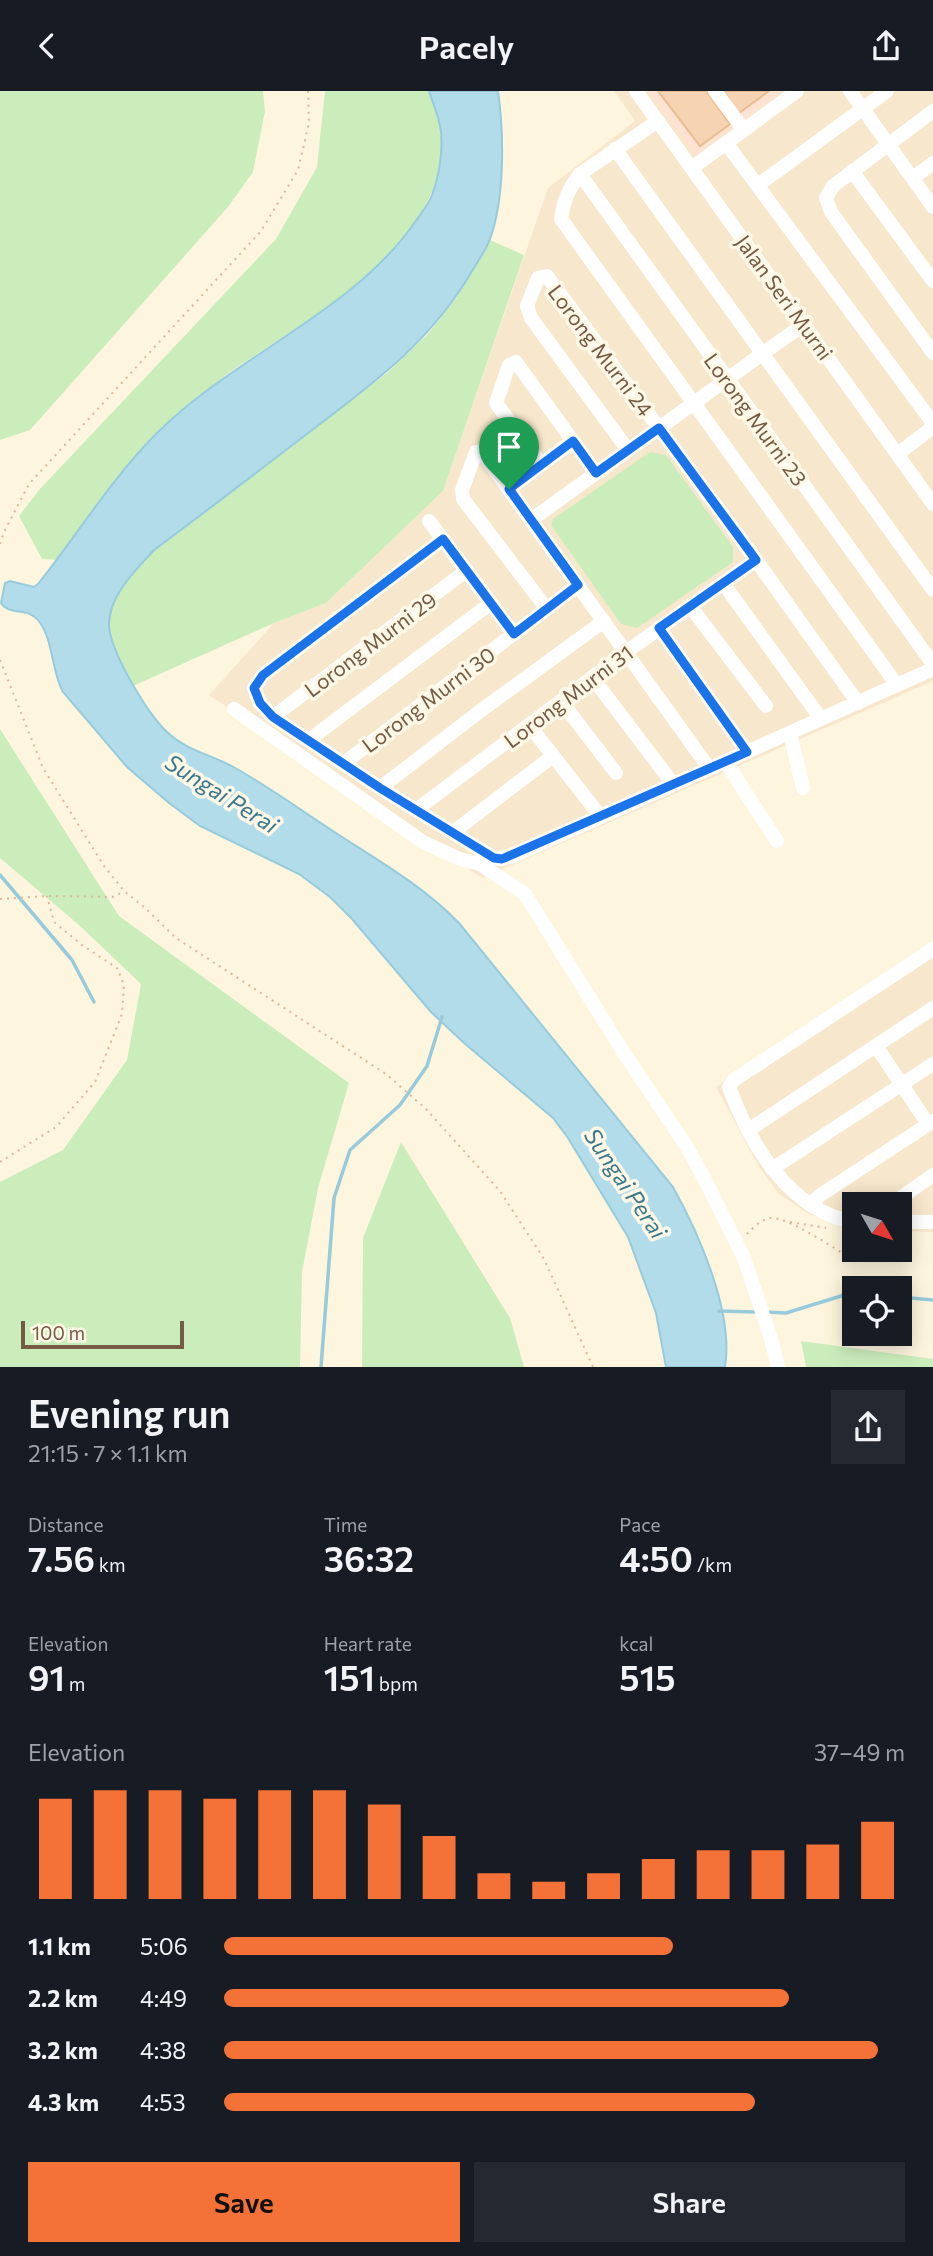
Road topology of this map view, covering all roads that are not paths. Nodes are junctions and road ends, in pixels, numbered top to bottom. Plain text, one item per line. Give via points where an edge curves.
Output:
1 (636, 91) edge
2 (715, 91) edge
3 (850, 91) edge
4 (887, 91) edge
5 (791, 93) edge
6 (863, 109) junction
7 (933, 111) edge
8 (658, 121) junction
9 (744, 130) junction
10 (726, 143) junction
11 (888, 145) junction
12 (615, 149) junction
13 (933, 163) edge
14 (692, 168) junction
15 (852, 171) junction
16 (580, 174) junction
17 (913, 178) junction
18 (758, 185) junction
19 (933, 207) edge
20 (933, 281) edge
21 (804, 324) junction
22 (933, 353) edge
23 (762, 354) junction
24 (727, 379) junction
25 (695, 403) junction
26 (933, 425) edge
27 (659, 428) junction
28 (573, 441) junction
29 (628, 450) junction
30 (898, 454) junction
31 (541, 464) junction
32 (596, 473) junction
33 (509, 489) junction
34 (933, 504) edge
35 (531, 520) junction
36 (429, 521) dead end
37 (443, 539) junction
38 (756, 560) junction
39 (467, 570) junction
40 (723, 583) junction
41 (578, 585) junction
42 (933, 590) edge
43 (491, 603) junction
44 (690, 606) junction
45 (547, 609) junction
46 (604, 621) junction
47 (659, 628) junction
48 (514, 634) junction
49 (626, 652) junction
50 (933, 667) edge
51 (592, 677) junction
52 (897, 685) junction
53 (561, 701) junction
54 (858, 703) junction
55 (766, 706) dead end
56 (234, 709) dead end
57 (273, 717) junction
58 (821, 719) junction
59 (529, 725) junction
60 (790, 733) junction
61 (309, 740) junction
62 (747, 752) junction
63 (554, 756) junction
64 (725, 761) junction
65 (344, 763) junction
66 (709, 768) junction
67 (616, 773) dead end
68 (673, 784) junction
69 (380, 788) junction
70 (803, 788) dead end
71 (416, 810) junction
72 (601, 817) junction
73 (452, 833) junction
74 (777, 841) dead end
75 (933, 949) edge
76 (933, 1008) edge
77 (876, 1047) junction
78 (933, 1064) edge
79 (902, 1085) junction
80 (930, 1122) edge
81 (750, 1129) junction
82 (772, 1169) junction
83 (933, 1175) edge
84 (909, 1192) edge
85 (811, 1205) junction
86 (842, 1218) edge
87 (912, 1222) edge
88 (933, 1222) edge
89 (778, 1367) edge

1 - 8 street, Jalan Seri Murni
2 - 9 street
3 - 6 street
4 - 6 street
5 - 9 street
6 - 11 street
6 - 18 street
7 - 11 street
8 - 12 street
8 - 14 street, Jalan Seri Murni
9 - 10 street
10 - 14 street
10 - 18 street
11 - 15 street
11 - 17 street
12 - 16 street
12 - 23 street
13 - 17 street
14 - 21 street, Jalan Seri Murni
15 - 20 street
15 - 22 street via 826,198 831,212
16 - 24 street, Lorong Murni 23
16 - 25 street via 563,205 561,219
17 - 19 street
18 - 26 street
21 - 23 street
21 - 30 street, Jalan Seri Murni
23 - 24 street
23 - 42 street
24 - 25 street
24 - 50 street, Lorong Murni 23
25 - 27 street
25 - 52 street
26 - 30 street
27 - 29 street
27 - 29 street, Lorong Murni 24 via 547,276 538,278 527,306 531,318
27 - 38 street, Lorong Murni 24
28 - 31 street
28 - 31 street via 516,362 509,365 496,403
28 - 32 street
29 - 32 street
30 - 34 street, Jalan Seri Murni
31 - 33 street
32 - 35 street
33 - 35 street
33 - 45 street via 481,451 476,452 463,499
35 - 41 street
36 - 37 street
37 - 39 street
37 - 57 street via 263,675 254,688
38 - 40 street, Lorong Murni 31
38 - 54 street, Lorong Murni 24
39 - 43 street
39 - 57 street, Lorong Murni 29
40 - 44 street, Lorong Murni 31
40 - 58 street
41 - 45 street, Lorong Murni 30
41 - 46 street
43 - 48 street
43 - 61 street
44 - 47 street, Lorong Murni 31
44 - 55 street
45 - 48 street, Lorong Murni 30
46 - 49 street
46 - 69 street
47 - 49 street, Lorong Murni 31
47 - 62 street
48 - 65 street, Lorong Murni 30
49 - 51 street, Lorong Murni 31
49 - 66 street
50 - 52 street
51 - 53 street, Lorong Murni 31
51 - 68 street
52 - 54 street
53 - 59 street, Lorong Murni 31
53 - 67 street
54 - 58 street
56 - 89 street via 423,842 480,864 525,894 687,1147 744,1258
57 - 61 street
58 - 60 street
59 - 63 street
59 - 71 street, Lorong Murni 31
60 - 62 street
60 - 70 street
61 - 65 street
62 - 64 street
63 - 72 street
63 - 73 street
64 - 66 street
64 - 74 street
65 - 69 street
66 - 68 street
68 - 72 street
69 - 71 street
71 - 73 street
72 - 73 street via 502,859
75 - 81 street via 734,1080 729,1087
76 - 77 street
77 - 79 street
77 - 81 street
78 - 79 street
79 - 80 street
79 - 82 street
80 - 85 street
81 - 82 street
82 - 85 street
83 - 84 street
85 - 86 street
87 - 88 street

